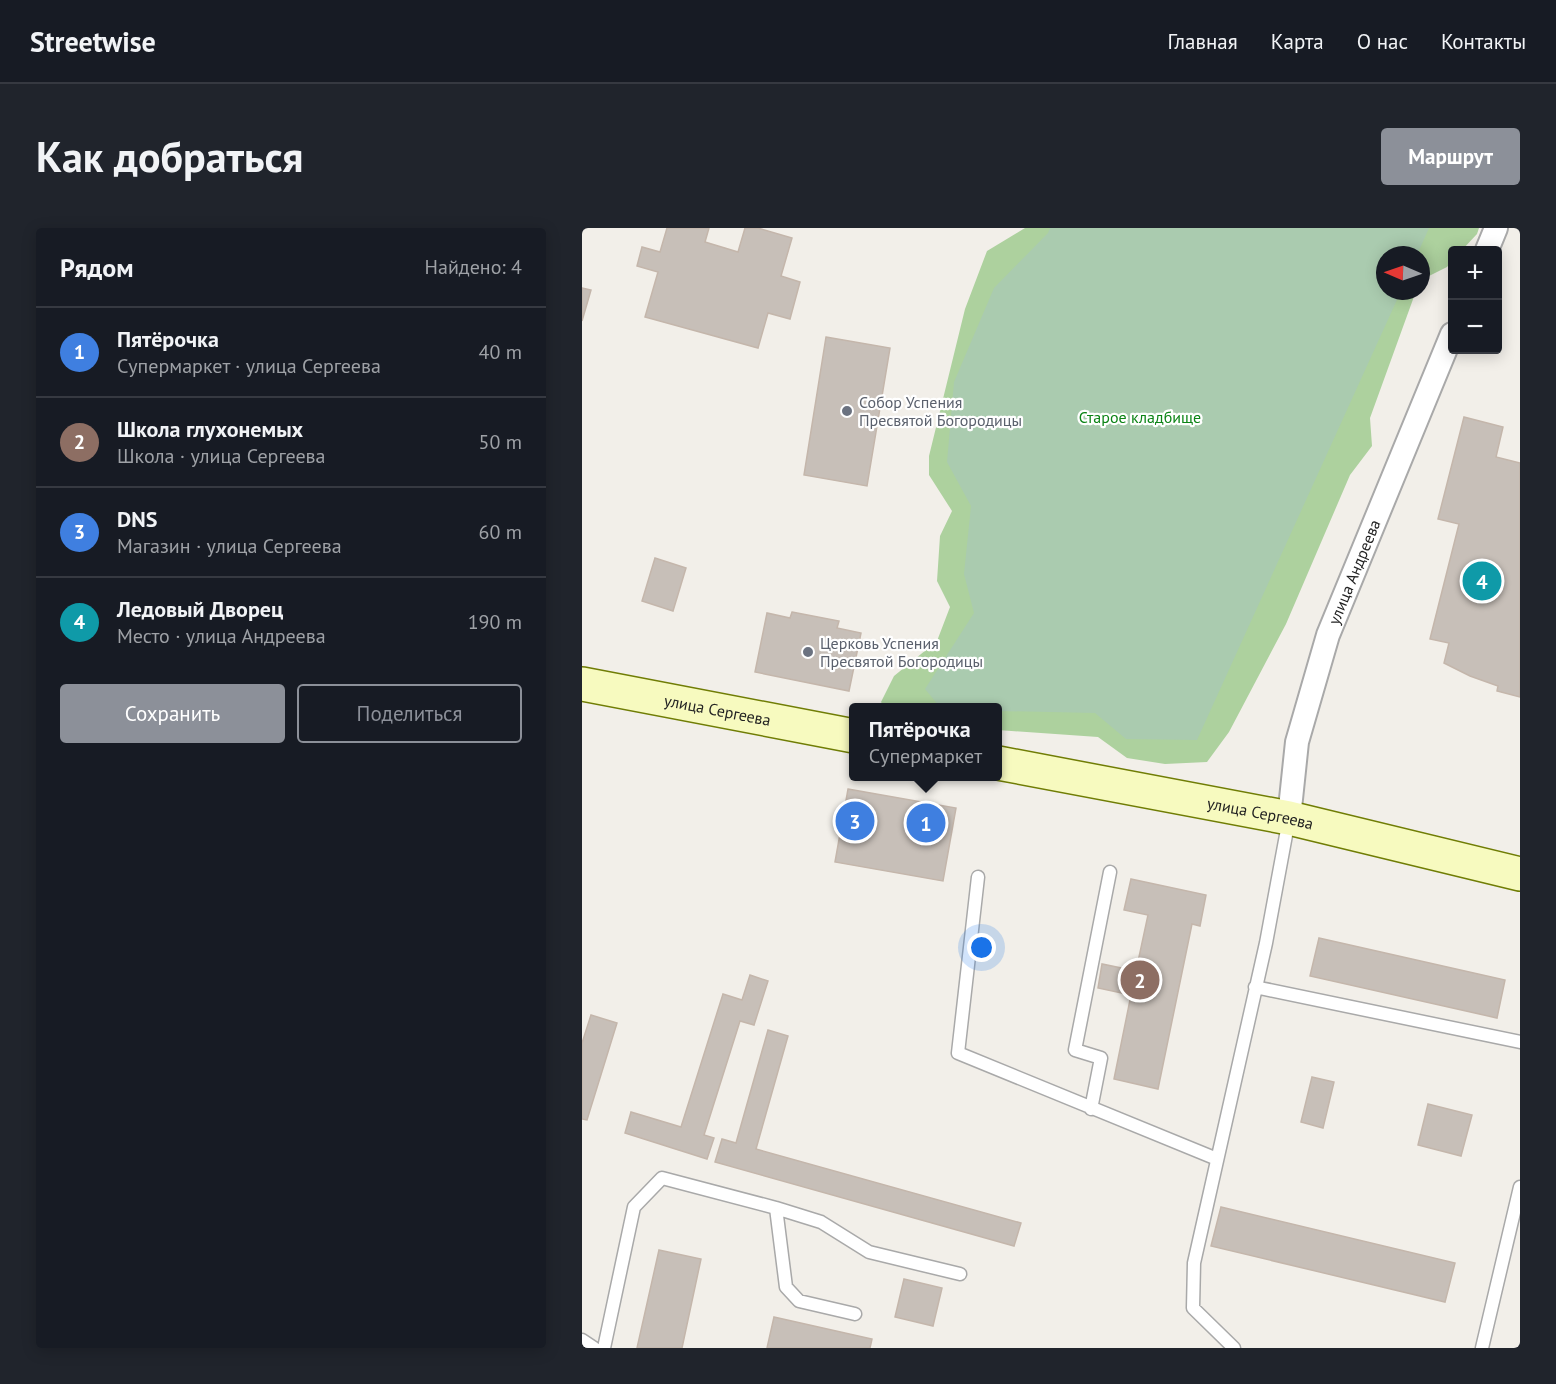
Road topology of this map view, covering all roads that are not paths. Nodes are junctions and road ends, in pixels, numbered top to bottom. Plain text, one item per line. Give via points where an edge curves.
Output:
1 (1496, 228) edge
2 (1489, 246) edge
3 (1448, 344) edge
4 (582, 684) edge
5 (849, 735) edge
6 (1002, 764) edge
7 (1289, 818) junction
8 (1110, 872) dead end
9 (1520, 874) edge
10 (978, 877) dead end
11 (1255, 987) junction
12 (1520, 1042) edge
13 (1091, 1109) junction
14 (1217, 1159) junction
15 (1520, 1186) edge
16 (776, 1208) junction
17 (960, 1274) dead end
18 (855, 1314) dead end
19 (582, 1340) edge
20 (594, 1348) edge
21 (604, 1348) edge
22 (1234, 1348) edge
23 (1482, 1348) edge

1 - 2 street
3 - 7 street, улица Андреева via 1328,635 1297,742
4 - 5 main road, улица Сергеева
6 - 7 main road, улица Сергеева
7 - 9 main road, улица Сергеева
7 - 11 lane
8 - 13 lane via 1075,1050 1101,1058
10 - 13 lane via 958,1053
11 - 12 lane
11 - 14 lane
13 - 14 lane
14 - 22 lane via 1194,1263 1193,1308
15 - 23 lane
16 - 17 lane via 821,1222 869,1252
16 - 18 lane via 786,1287 800,1301
16 - 21 lane via 662,1178 634,1207
19 - 20 lane

